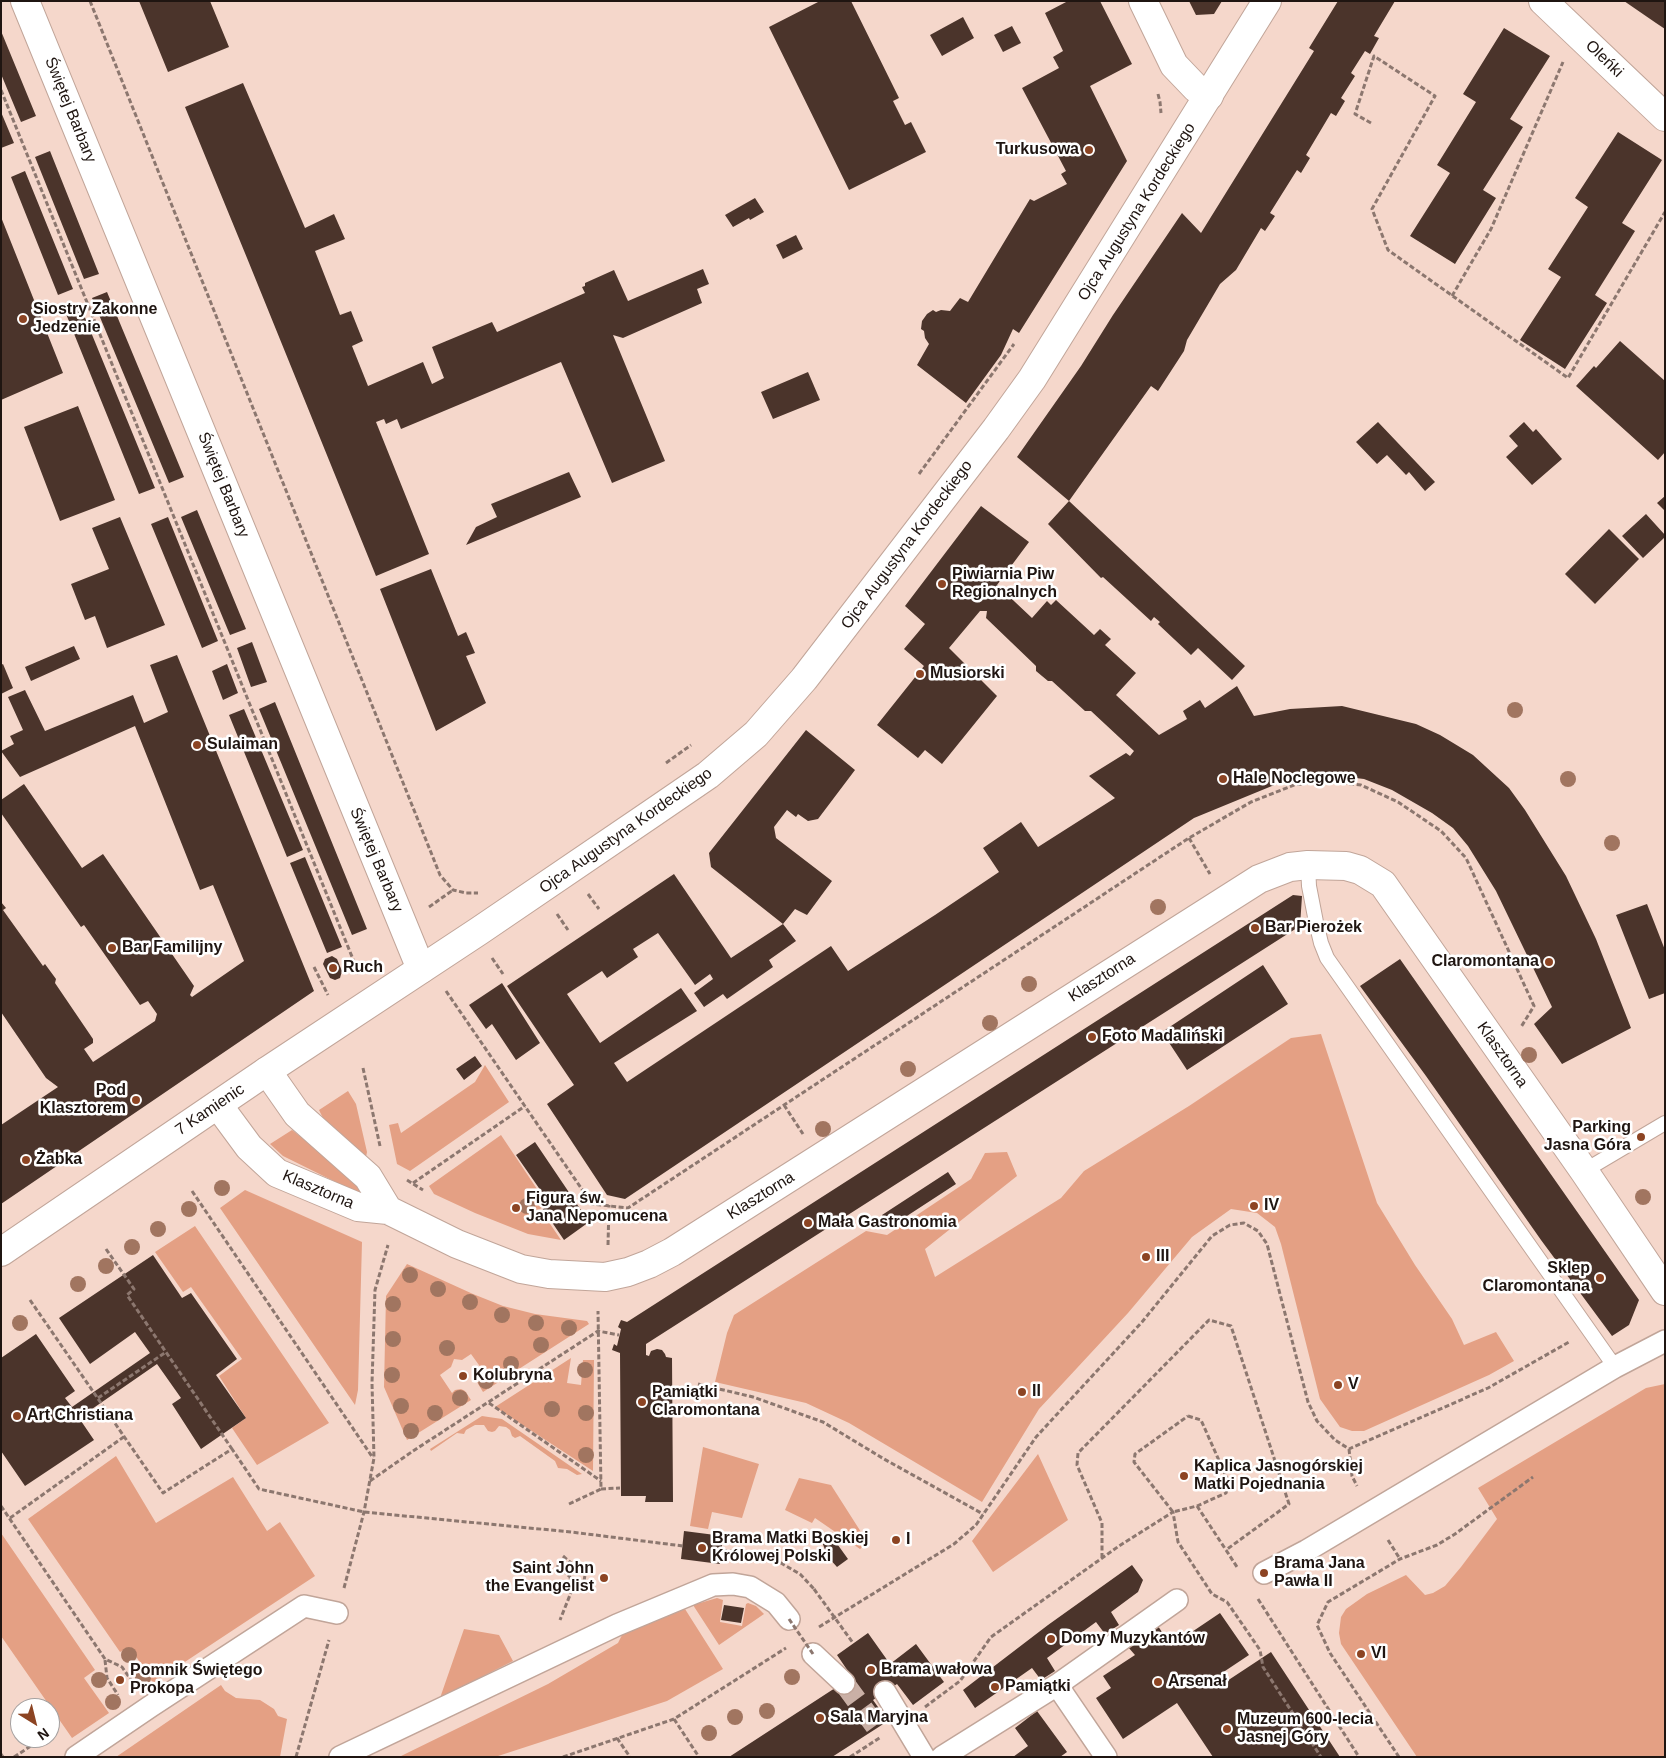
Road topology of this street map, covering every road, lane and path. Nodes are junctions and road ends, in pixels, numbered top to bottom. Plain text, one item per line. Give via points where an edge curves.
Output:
1 (25, 1) edge
2 (90, 1) edge
3 (1143, 1) edge
4 (1267, 1) edge
5 (1543, 1) edge
6 (1576, 32) junction
7 (1, 90) edge
8 (1208, 96) junction
9 (1665, 116) edge
10 (1371, 123) dead end
11 (1665, 212) edge
12 (1452, 296) junction
13 (1020, 337) dead end
14 (915, 480) dead end
15 (692, 746) dead end
16 (659, 768) dead end
17 (1188, 838) junction
18 (1308, 865) junction
19 (1212, 876) dead end
20 (584, 887) dead end
21 (453, 890) junction
22 (479, 893) dead end
23 (553, 908) dead end
24 (426, 909) dead end
25 (599, 909) dead end
26 (568, 930) dead end
27 (489, 952) dead end
28 (314, 967) dead end
29 (421, 969) junction
30 (360, 974) dead end
31 (503, 974) dead end
32 (328, 996) dead end
33 (455, 1004) dead end
34 (1519, 1031) dead end
35 (363, 1068) dead end
36 (267, 1071) junction
37 (218, 1105) junction
38 (784, 1105) junction
39 (525, 1106) junction
40 (1665, 1123) edge
41 (808, 1142) dead end
42 (382, 1154) dead end
43 (1584, 1171) junction
44 (406, 1178) dead end
45 (412, 1183) junction
46 (192, 1191) dead end
47 (429, 1194) dead end
48 (610, 1205) junction
49 (388, 1210) junction
50 (388, 1245) dead end
51 (600, 1246) dead end
52 (106, 1249) dead end
53 (1, 1252) edge
54 (1665, 1291) edge
55 (30, 1300) dead end
56 (598, 1311) dead end
57 (598, 1331) junction
58 (1589, 1331) junction
59 (620, 1335) dead end
60 (1665, 1341) edge
61 (166, 1352) junction
62 (1615, 1367) junction
63 (698, 1384) dead end
64 (98, 1398) junction
65 (489, 1403) junction
66 (125, 1436) junction
67 (232, 1449) junction
68 (1349, 1450) junction
69 (374, 1458) junction
70 (1533, 1477) dead end
71 (370, 1481) junction
72 (601, 1481) junction
73 (1357, 1486) dead end
74 (620, 1488) dead end
75 (601, 1489) junction
76 (569, 1504) dead end
77 (1, 1506) edge
78 (1197, 1506) junction
79 (364, 1512) junction
80 (1173, 1512) junction
81 (983, 1514) junction
82 (10, 1518) junction
83 (1388, 1540) dead end
84 (683, 1546) dead end
85 (722, 1550) dead end
86 (1226, 1550) junction
87 (563, 1556) dead end
88 (1102, 1558) junction
89 (1400, 1559) junction
90 (557, 1565) dead end
91 (1264, 1573) dead end
92 (1242, 1574) dead end
93 (570, 1577) dead end
94 (572, 1590) dead end
95 (1258, 1598) dead end
96 (1177, 1600) dead end
97 (337, 1613) dead end
98 (789, 1619) joint
99 (817, 1629) dead end
100 (854, 1643) dead end
101 (792, 1644) dead end
102 (805, 1644) joint
103 (105, 1659) junction
104 (844, 1682) tunnel mouth
105 (1057, 1685) junction
106 (886, 1692) dead end
107 (151, 1706) junction
108 (921, 1710) dead end
109 (132, 1718) junction
110 (674, 1719) junction
111 (617, 1738) junction
112 (870, 1744) dead end
113 (28, 1748) edge
114 (14, 1757) edge
115 (76, 1757) edge
116 (340, 1757) edge
117 (563, 1757) edge
118 (630, 1757) edge
119 (699, 1757) edge
120 (850, 1757) edge
121 (924, 1757) edge
122 (942, 1757) edge
123 (1106, 1757) edge
124 (1321, 1757) edge
125 (1359, 1757) edge
126 (1399, 1757) edge

1 - 29 street, Świętej Barbary
2 - 21 path via 440,876
3 - 8 street via 1174,65
4 - 8 street, Ojca Augustyna Kordeckiego
5 - 6 street, Oleńki
6 - 9 street, Oleńki
6 - 12 path via 1491,229
7 - 30 path
8 - 29 street, Ojca Augustyna Kordeckiego via 1032,379 804,679 756,734 700,780
10 - 12 path via 1355,114 1374,56 1435,96 1372,209 1388,250
11 - 12 path via 1568,378
13 - 14 path
15 - 16 path
17 - 19 path
17 - 34 path via 1251,802 1294,785 1325,781 1361,785 1398,802 1441,831 1466,858 1534,1006
17 - 38 path
18 - 43 street, Klasztorna via 1346,866 1360,870 1383,884
18 - 49 street, Klasztorna via 1274,872 1250,884 672,1252 628,1272 606,1277 521,1269 457,1244
18 - 58 lane via 1320,943 1327,958
20 - 25 path
21 - 22 path
21 - 24 path
23 - 26 path
27 - 31 path
28 - 32 path
29 - 36 street, 7 Kamienic
33 - 39 path
35 - 42 path
36 - 37 street, 7 Kamienic
36 - 49 street, Klasztorna via 297,1114 368,1177
37 - 49 street, Klasztorna via 249,1147 277,1173 358,1207
37 - 53 street, 7 Kamienic
38 - 41 path
38 - 48 path via 628,1208
39 - 45 path
39 - 48 path via 592,1204
40 - 43 lane
43 - 54 street, Klasztorna
44 - 45 path
45 - 47 path
46 - 69 path
48 - 51 path via 608,1245
50 - 69 path via 375,1290
52 - 61 path via 134,1289 126,1294
55 - 64 path
56 - 57 path
57 - 59 path
57 - 65 path
57 - 72 path
58 - 62 lane
58 - 68 path via 1488,1388
60 - 62 street
61 - 64 path
61 - 67 path
62 - 91 street
63 - 81 path via 753,1397 824,1422
64 - 66 path
65 - 71 path
65 - 72 path
66 - 67 path via 163,1492
66 - 82 path
67 - 79 path via 259,1490
68 - 73 path via 1352,1476
68 - 81 path via 1317,1421 1308,1402 1268,1244 1258,1231 1244,1223 1230,1225 1212,1236 1142,1322 1036,1437
69 - 71 path
70 - 89 path via 1455,1534
71 - 79 path
72 - 75 path
74 - 75 path
75 - 76 path
77 - 82 path
78 - 80 path
78 - 80 path via 1226,1493 1229,1483 1201,1420 1188,1416 1135,1454 1134,1462
78 - 86 path
79 - 84 path
80 - 88 path
80 - 124 path via 1178,1542 1212,1594 1227,1602 1260,1650 1264,1668
81 - 99 path via 976,1525 954,1544
82 - 103 path
83 - 89 path
85 - 100 path, bridge via 753,1554 781,1563 800,1574
86 - 88 path via 1289,1504 1231,1326 1210,1320 1078,1453 1077,1464 1102,1523
86 - 92 path
87 - 94 path via 585,1575 584,1581
88 - 108 path via 990,1637 960,1681
89 - 126 path via 1328,1602 1317,1625 1330,1653
90 - 93 path
95 - 125 path
96 - 105 street
97 - 107 street via 304,1606
98 - 102 path, bridge
98 - 116 street via 776,1603 750,1586 713,1585 617,1625
101 - 110 path
102 - 104 street
103 - 107 path via 122,1667
103 - 109 path via 107,1678
105 - 122 street
105 - 123 street
106 - 121 street
107 - 109 street
109 - 115 street
110 - 111 path
110 - 119 path
111 - 117 path
111 - 118 path
112 - 120 path
113 - 114 path

